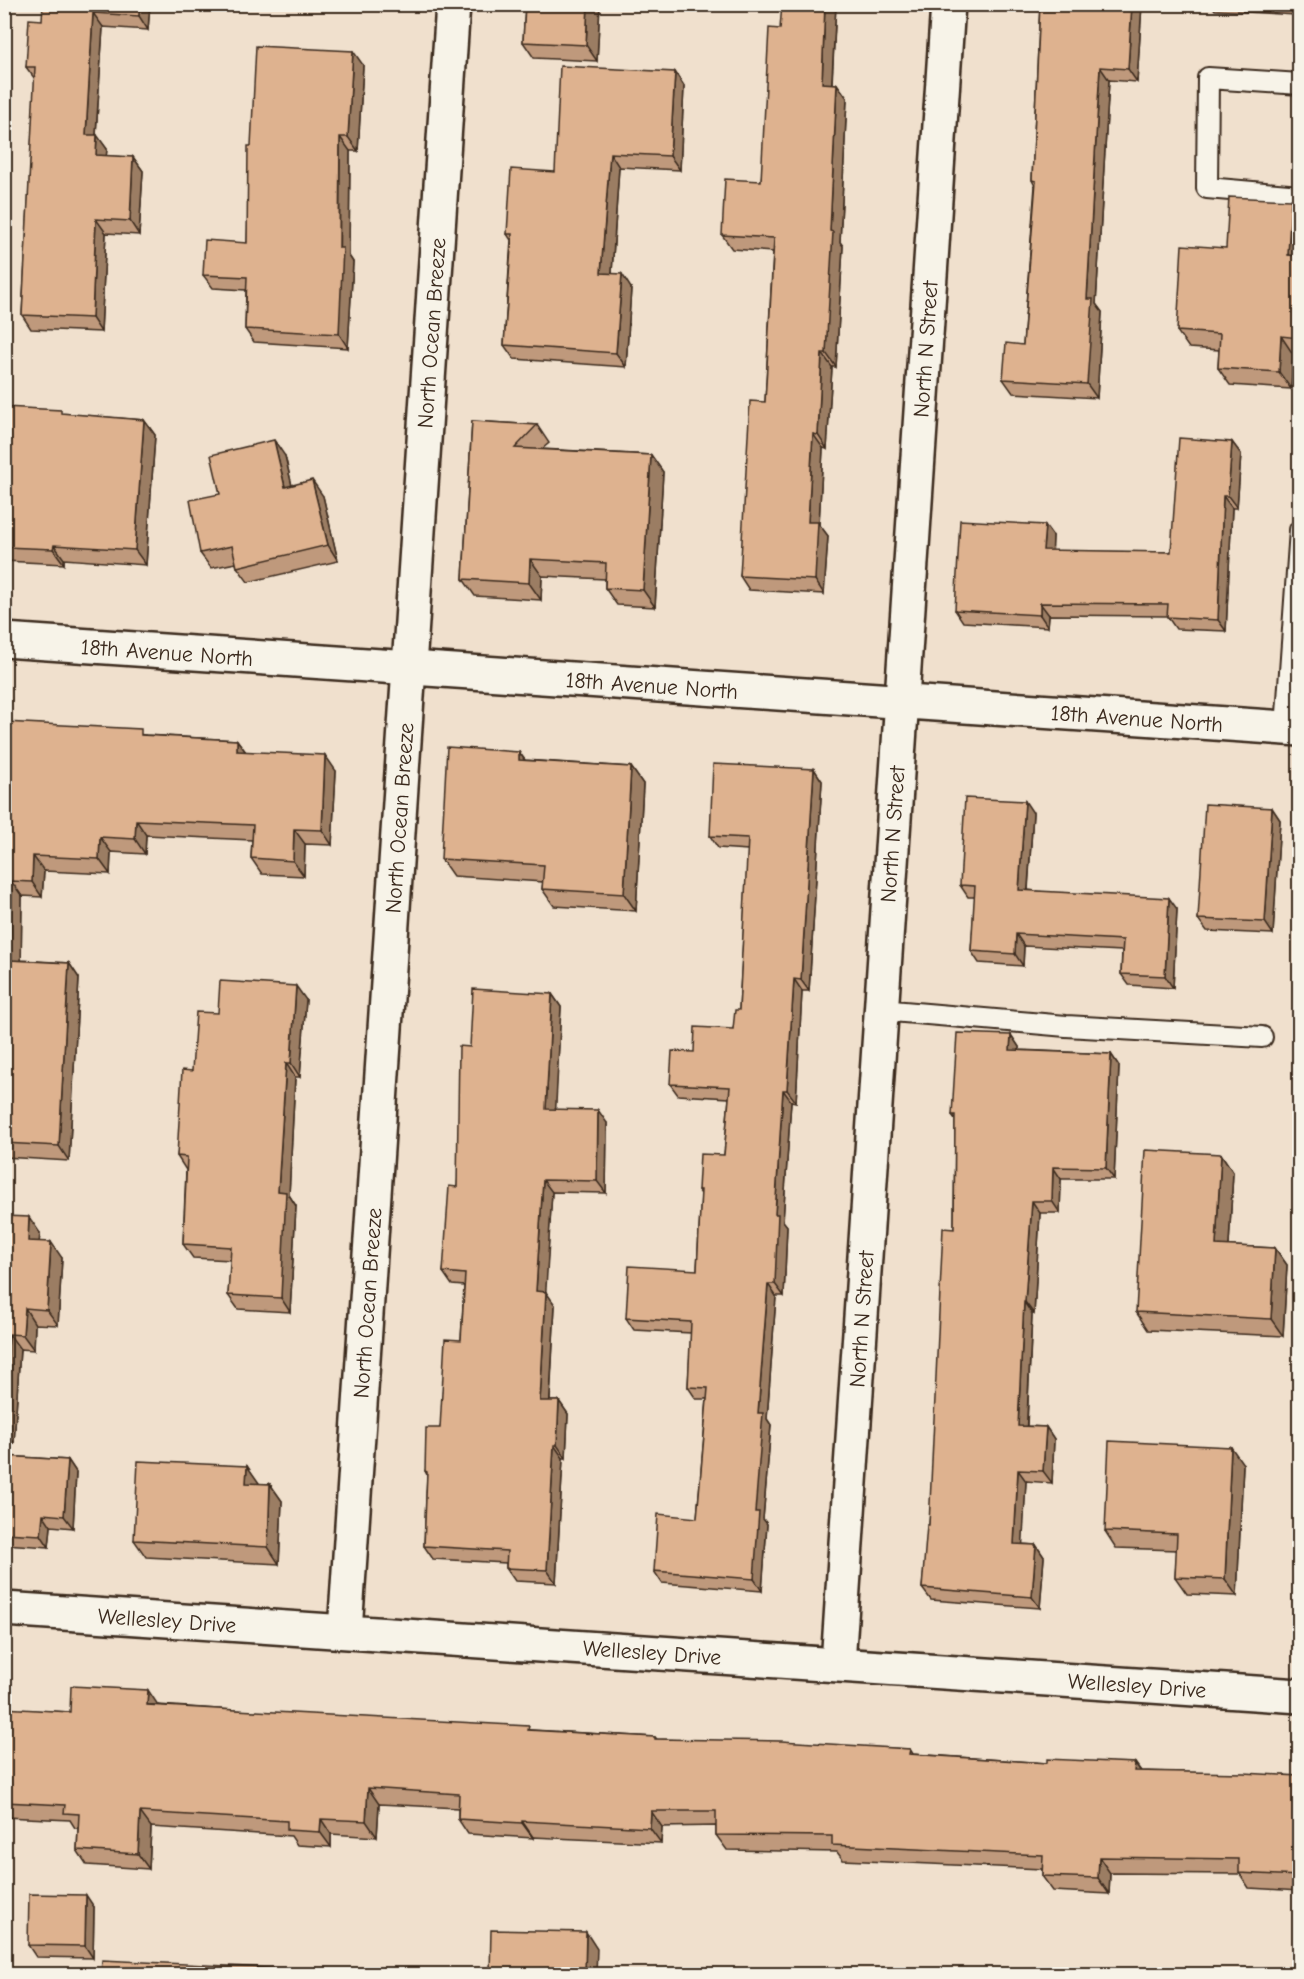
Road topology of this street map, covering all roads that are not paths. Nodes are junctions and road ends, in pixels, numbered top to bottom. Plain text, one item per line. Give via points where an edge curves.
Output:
1 (453, 4) edge
2 (948, 4) edge
3 (1299, 84) edge
4 (1299, 196) edge
5 (1299, 530) edge
6 (4, 640) edge
7 (409, 668) junction
8 (901, 702) junction
9 (1293, 729) edge
10 (881, 1010) junction
11 (1262, 1037) dead end
12 (4, 1609) edge
13 (345, 1631) junction
14 (838, 1664) junction
15 (1299, 1696) edge

1 - 7 street, North Ocean Breeze
2 - 8 street, North N Street
3 - 4 lane via 1209,78 1207,188
5 - 9 lane
6 - 7 street, 18th Avenue North
7 - 8 street, 18th Avenue North
7 - 13 street, North Ocean Breeze
8 - 9 street, 18th Avenue North
8 - 10 street, North N Street
10 - 11 lane
10 - 14 street, North N Street
12 - 13 street, Wellesley Drive
13 - 14 street, Wellesley Drive
14 - 15 street, Wellesley Drive

